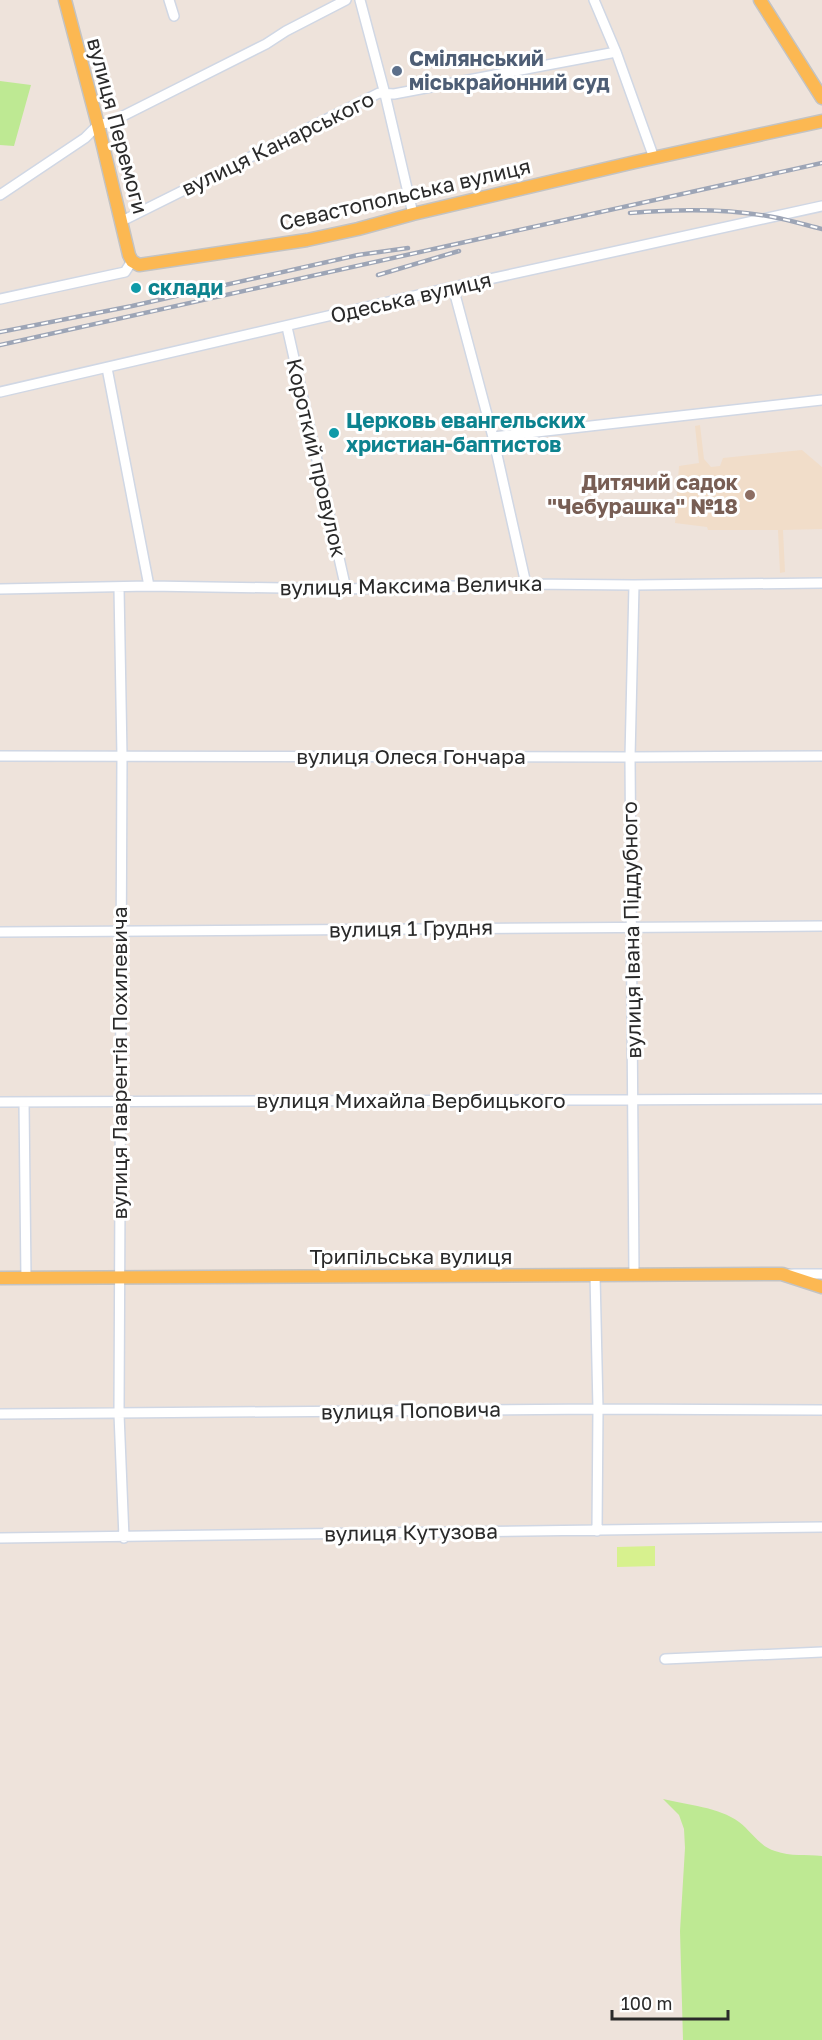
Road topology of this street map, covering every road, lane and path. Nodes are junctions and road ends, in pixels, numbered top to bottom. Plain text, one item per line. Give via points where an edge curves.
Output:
1 (65, 0) edge
2 (169, 0) edge
3 (346, 0) edge
4 (360, 0) edge
5 (594, 0) edge
6 (760, 0) edge
7 (174, 16) dead end
8 (616, 52) junction
9 (385, 94) junction
10 (822, 98) edge
11 (822, 121) edge
12 (98, 125) junction
13 (654, 158) junction
14 (0, 195) edge
15 (822, 206) edge
16 (413, 214) junction
17 (122, 221) junction
18 (132, 261) junction
19 (453, 287) junction
20 (0, 299) edge
21 (287, 327) junction
22 (107, 368) junction
23 (0, 392) edge
24 (822, 400) edge
25 (492, 437) junction
26 (822, 583) edge
27 (526, 584) junction
28 (634, 585) junction
29 (149, 586) junction
30 (118, 588) junction
31 (0, 589) edge
32 (346, 589) junction
33 (0, 756) edge
34 (122, 756) junction
35 (822, 756) edge
36 (630, 757) junction
37 (822, 926) edge
38 (632, 927) junction
39 (0, 932) edge
40 (121, 932) junction
41 (822, 1099) edge
42 (120, 1101) junction
43 (634, 1101) junction
44 (0, 1102) edge
45 (24, 1102) junction
46 (782, 1274) junction
47 (822, 1274) edge
48 (595, 1275) junction
49 (634, 1275) junction
50 (0, 1278) edge
51 (26, 1278) junction
52 (118, 1278) junction
53 (822, 1287) edge
54 (598, 1409) junction
55 (822, 1410) edge
56 (0, 1414) edge
57 (119, 1414) junction
58 (822, 1527) edge
59 (597, 1531) junction
60 (0, 1538) edge
61 (124, 1538) junction
62 (822, 1653) edge
63 (665, 1659) dead end

1 - 12 main road, вулиця Перемоги
2 - 7 street
3 - 12 street via 266,44
4 - 9 street
5 - 8 street
6 - 10 main road
8 - 9 street, вулиця Канарського
8 - 13 street
9 - 16 street
9 - 17 street, вулиця Канарського via 379,93
11 - 13 main road, Севастопольська вулиця
12 - 14 street via 85,138
12 - 17 main road, вулиця Перемоги
13 - 16 main road, Севастопольська вулиця
15 - 19 street, Одеська вулиця
16 - 18 main road, Севастопольська вулиця via 307,240 150,264
17 - 18 main road, вулиця Перемоги
18 - 20 street via 125,272
19 - 21 street, Одеська вулиця
19 - 25 street
21 - 22 street, Одеська вулиця
21 - 32 street, Короткий провулок
22 - 23 street, Одеська вулиця
22 - 29 street
24 - 25 street
25 - 27 street
26 - 28 street, вулиця Максима Величка
27 - 28 street, вулиця Максима Величка
27 - 32 street, вулиця Максима Величка
28 - 36 street, вулиця Івана Піддубного
29 - 30 street, вулиця Максима Величка
29 - 32 street, вулиця Максима Величка
30 - 31 street, вулиця Максима Величка
30 - 34 street, вулиця Лаврентія Похилевича
33 - 34 street, вулиця Олеся Гончара
34 - 36 street, вулиця Олеся Гончара
34 - 40 street, вулиця Лаврентія Похилевича
35 - 36 street, вулиця Олеся Гончара
36 - 38 street, вулиця Івана Піддубного
37 - 38 street, вулиця 1 Грудня
38 - 40 street, вулиця 1 Грудня
38 - 43 street, вулиця Івана Піддубного
39 - 40 street, вулиця 1 Грудня
40 - 42 street, вулиця Лаврентія Похилевича
41 - 43 street, вулиця Михайла Вербицького
42 - 43 street, вулиця Михайла Вербицького
42 - 45 street, вулиця Михайла Вербицького
42 - 52 street, вулиця Лаврентія Похилевича
43 - 49 street, вулиця Івана Піддубного
44 - 45 street, вулиця Михайла Вербицького
45 - 51 street
46 - 47 street, Трипільська вулиця
46 - 49 main road, Трипільська вулиця
46 - 53 main road
48 - 49 main road, Трипільська вулиця
48 - 52 main road, Трипільська вулиця
48 - 54 street
50 - 51 main road, Трипільська вулиця
51 - 52 main road, Трипільська вулиця
52 - 57 street, вулиця Лаврентія Похилевича
54 - 55 street, вулиця Поповича
54 - 57 street, вулиця Поповича
54 - 59 street
56 - 57 street, вулиця Поповича
57 - 61 street, вулиця Лаврентія Похилевича
58 - 59 street, вулиця Кутузова
59 - 61 street, вулиця Кутузова
60 - 61 street, вулиця Кутузова
62 - 63 street

